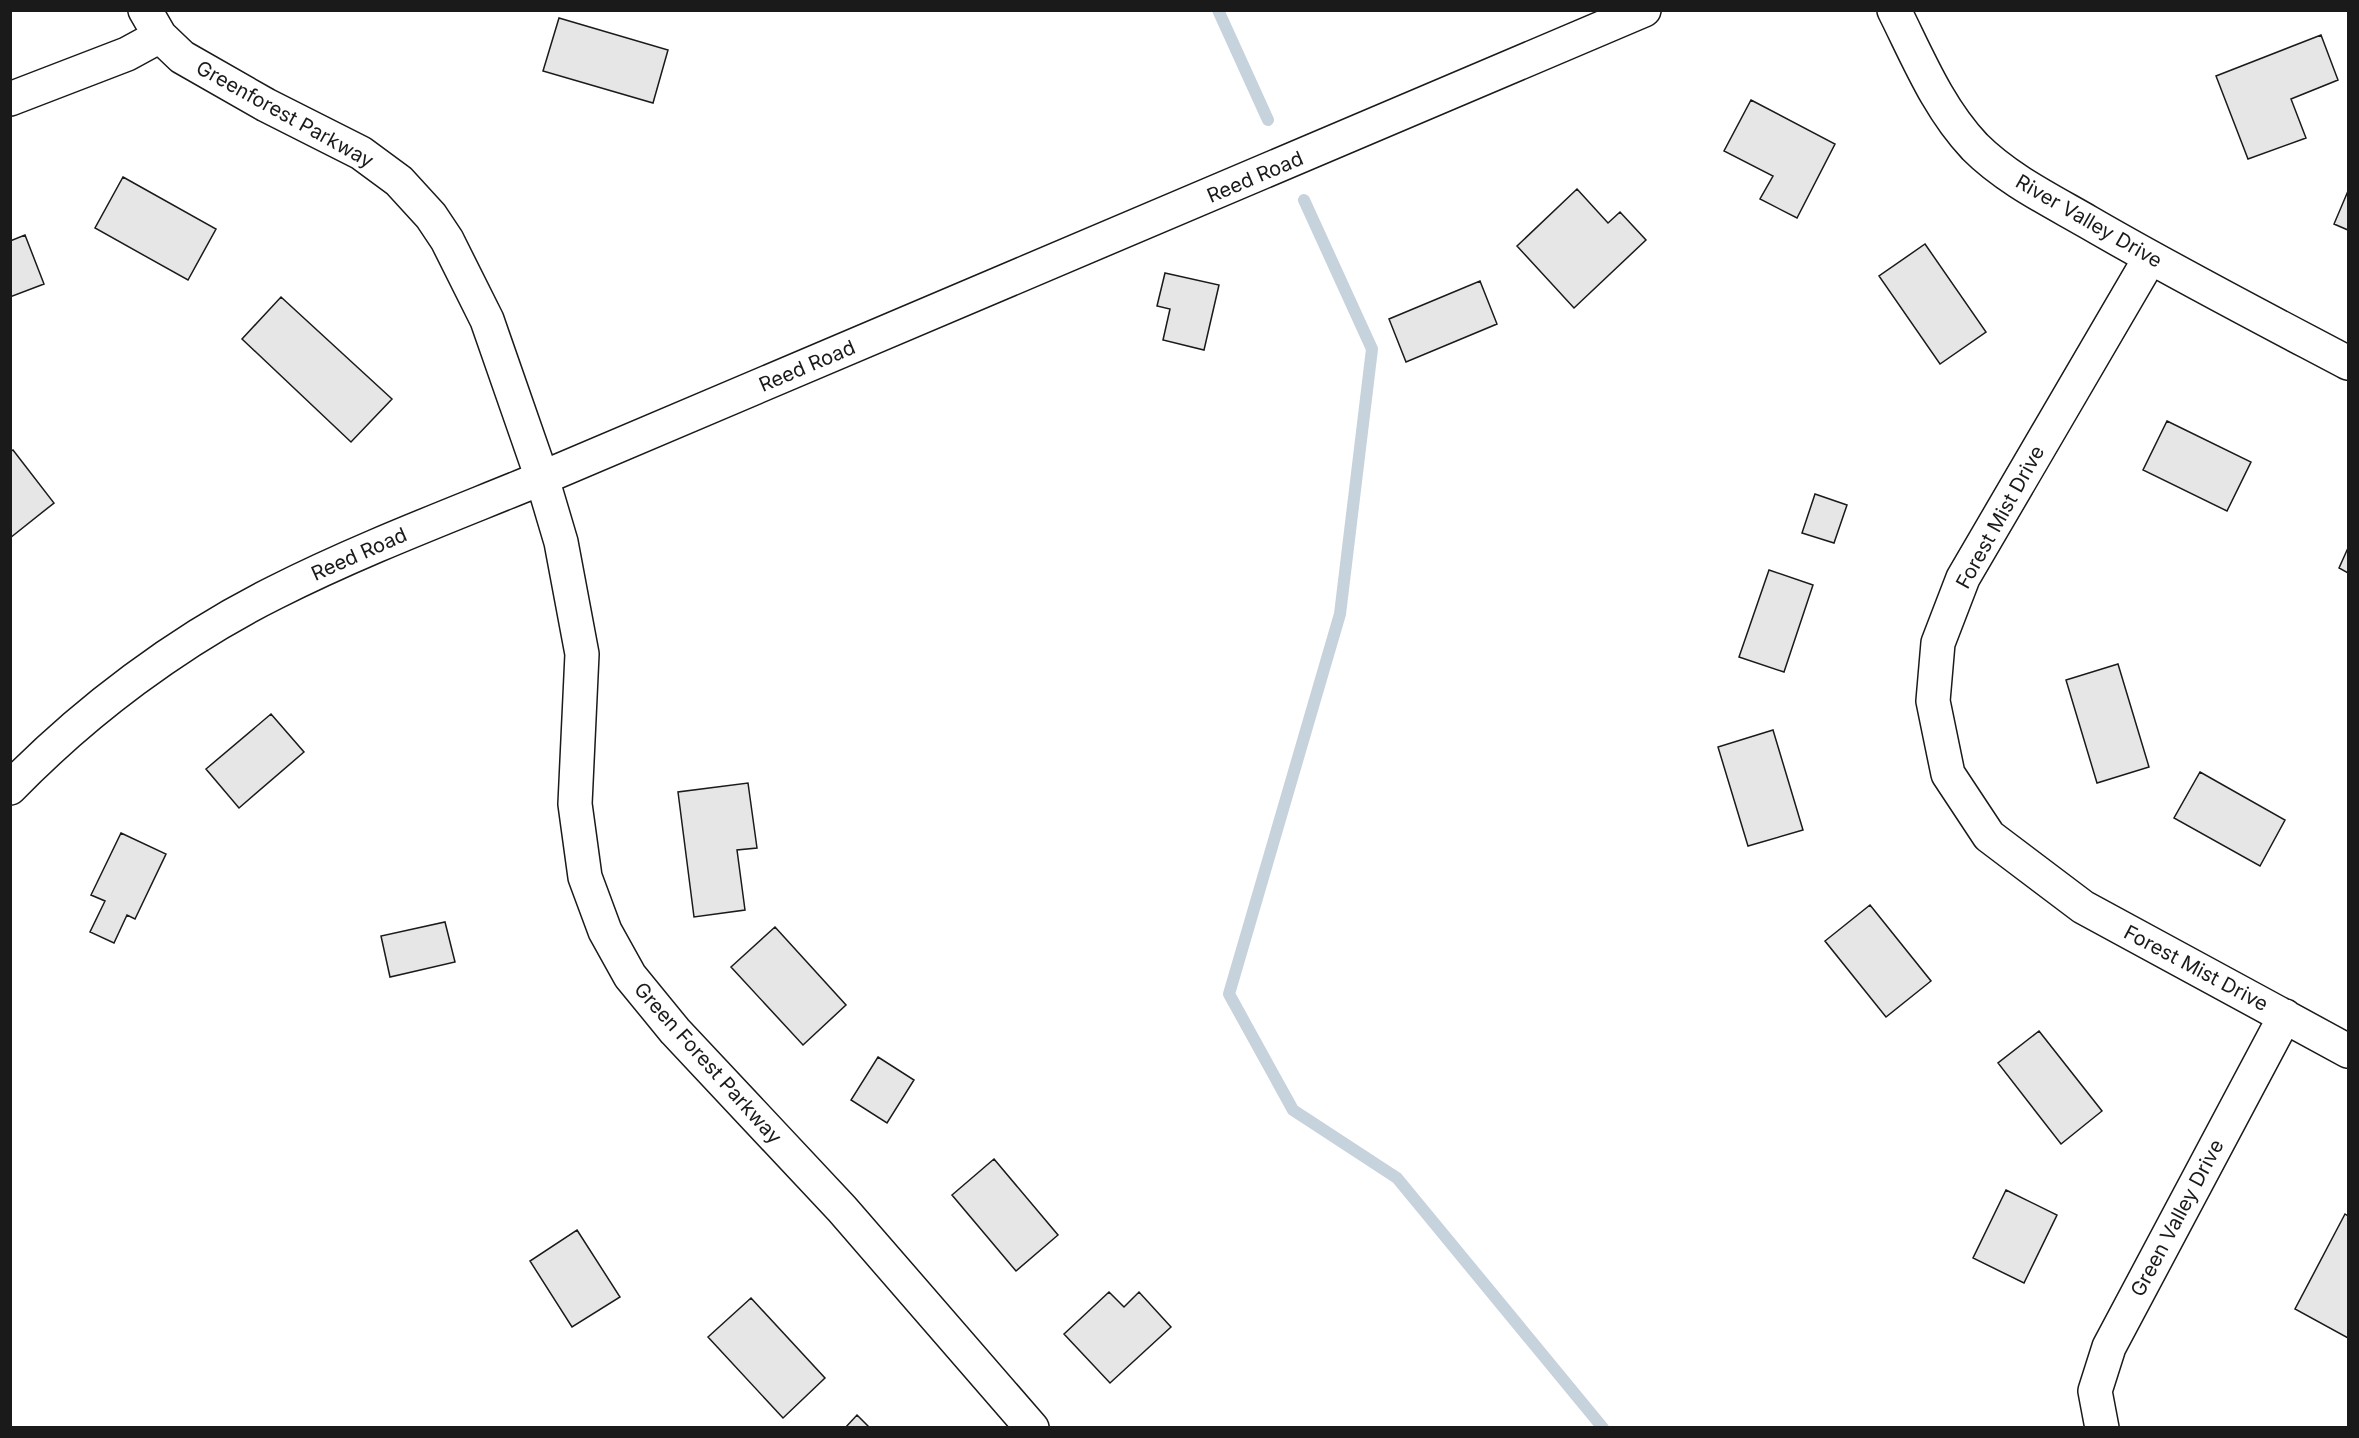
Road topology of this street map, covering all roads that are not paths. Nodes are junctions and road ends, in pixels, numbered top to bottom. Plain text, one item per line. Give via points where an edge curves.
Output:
1 (1644, 10) edge
2 (1894, 10) edge
3 (153, 23) edge
4 (10, 99) edge
5 (2150, 258) junction
6 (2349, 363) edge
7 (542, 478) junction
8 (10, 788) edge
9 (2285, 1016) junction
10 (2349, 1051) edge
11 (1032, 1428) edge
12 (2102, 1428) edge

1 - 7 street, Reed Road
2 - 5 street, River Valley Drive via 1941,103 1977,148 2022,184
3 - 4 street via 127,54
3 - 7 street, Greenforest Parkway via 182,57 208,74 361,153 399,181 431,216 462,267 487,320
5 - 6 street, River Valley Drive
5 - 9 street, Forest Mist Drive via 1963,578 1938,643 1934,701 1948,774 1989,836 2083,907
7 - 8 street, Reed Road via 329,567 226,619 98,710
7 - 11 street, Green Forest Parkway via 561,542 582,654 575,804 585,877 605,931 630,976 675,1030 842,1209
9 - 10 street, Forest Mist Drive
9 - 12 street, Green Valley Drive via 2109,1347 2095,1391

